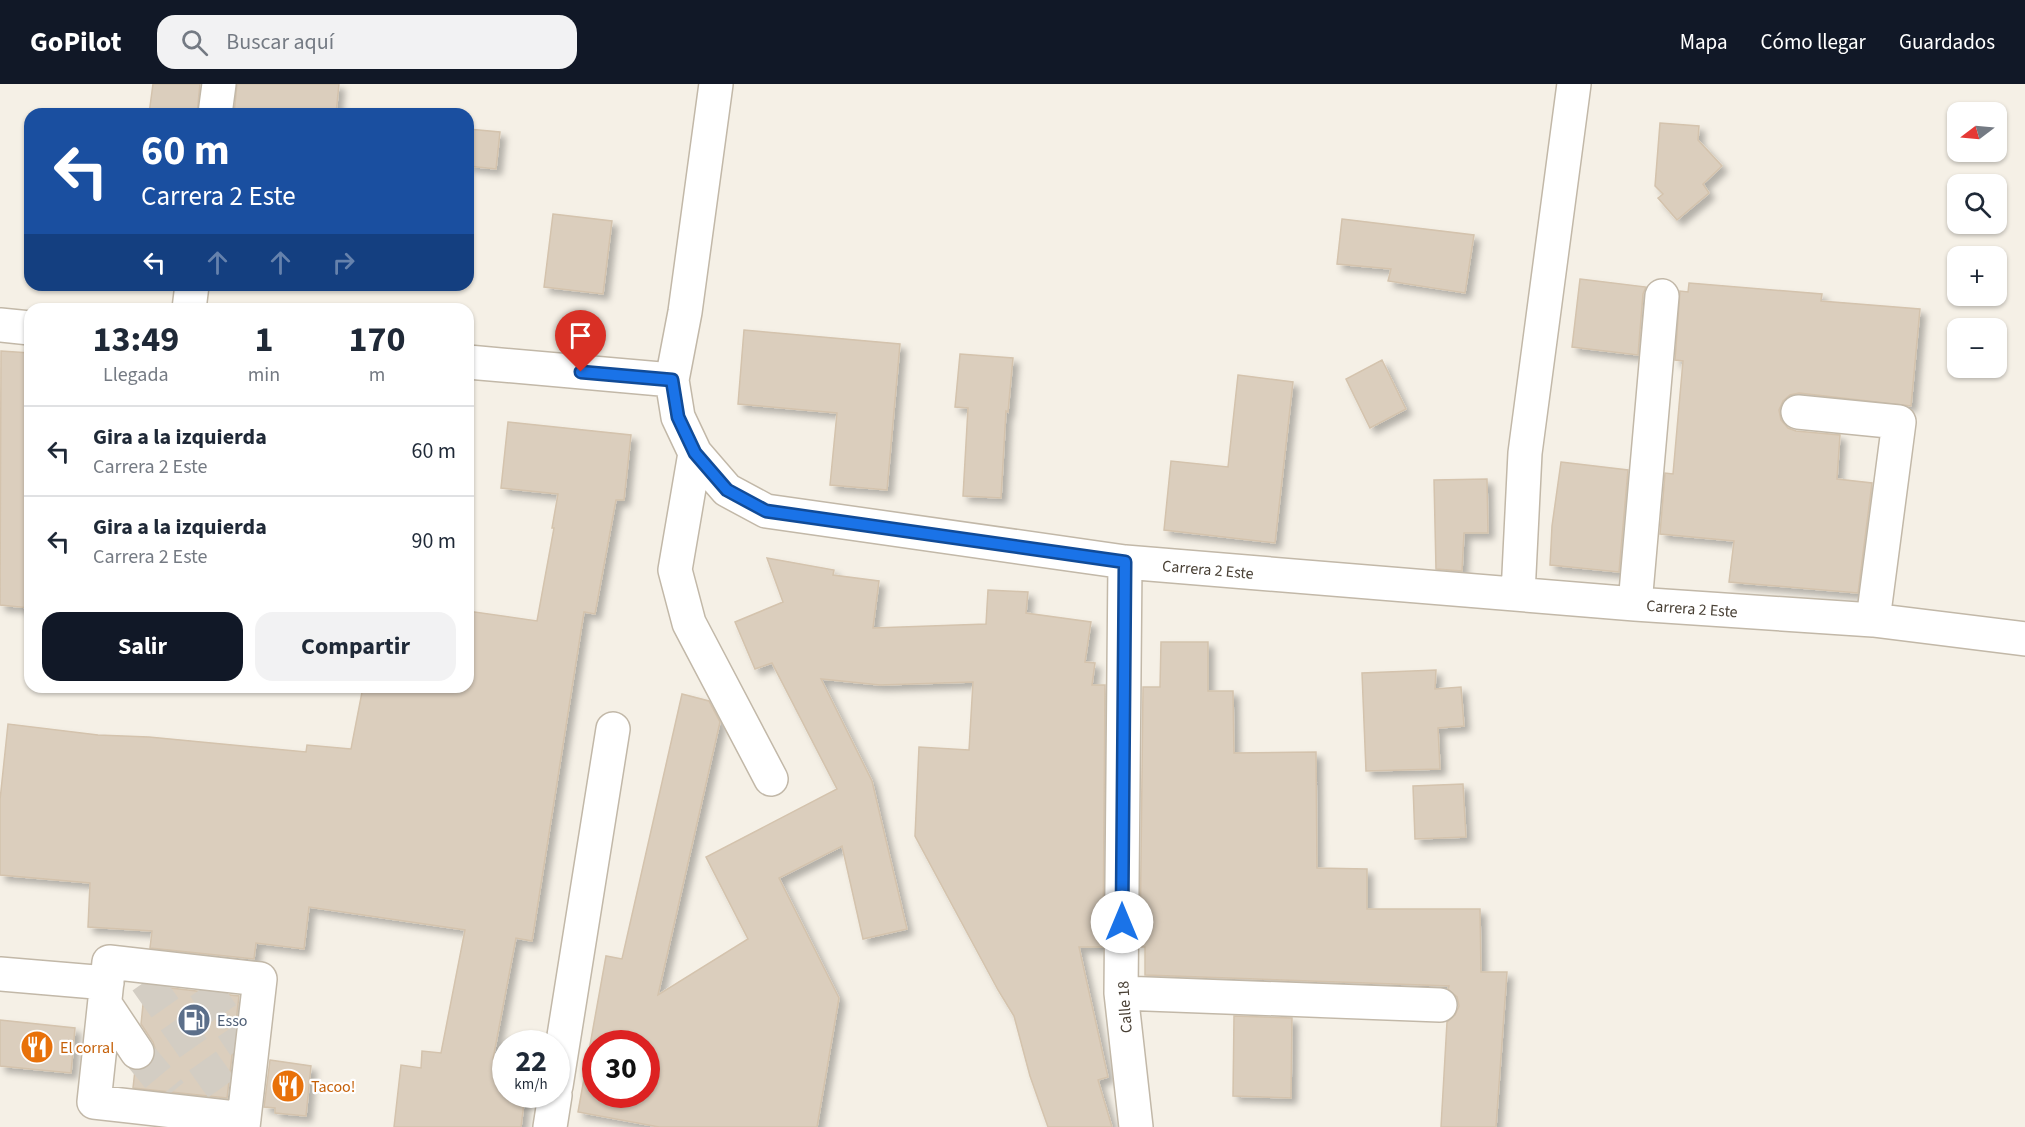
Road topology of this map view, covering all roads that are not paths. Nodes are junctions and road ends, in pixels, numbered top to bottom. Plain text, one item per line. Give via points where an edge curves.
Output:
1 (219, 84) edge
2 (716, 84) edge
3 (1574, 84) edge
4 (216, 108) edge
5 (1662, 296) dead end
6 (0, 326) edge
7 (24, 328) edge
8 (474, 364) edge
9 (672, 380) junction
10 (1798, 412) dead end
11 (695, 453) junction
12 (1125, 562) junction
13 (1518, 594) junction
14 (1635, 604) junction
15 (1873, 620) junction
16 (2025, 639) edge
17 (613, 729) dead end
18 (771, 779) dead end
19 (0, 974) edge
20 (122, 983) junction
21 (1121, 993) junction
22 (1440, 1005) dead end
23 (565, 1030) edge
24 (137, 1052) tunnel mouth
25 (553, 1108) edge
26 (239, 1115) edge
27 (550, 1127) edge
28 (1136, 1127) edge

1 - 4 street
2 - 9 street
3 - 13 street via 1525,453
5 - 14 street
6 - 7 street
8 - 9 street
9 - 11 street, Carrera 2 Este via 678,417
10 - 15 street via 1899,422
11 - 12 street, Carrera 2 Este via 727,490 766,511
11 - 18 street via 675,570 689,623
12 - 13 street, Carrera 2 Este
12 - 21 street, Calle 18
13 - 14 street, Carrera 2 Este
14 - 15 street, Carrera 2 Este
15 - 16 street, Carrera 2 Este
17 - 23 street
19 - 20 street
20 - 24 street
20 - 26 street via 94,1102 177,1103
20 - 26 street via 260,979
21 - 22 street
21 - 28 street, Calle 18
25 - 27 street

